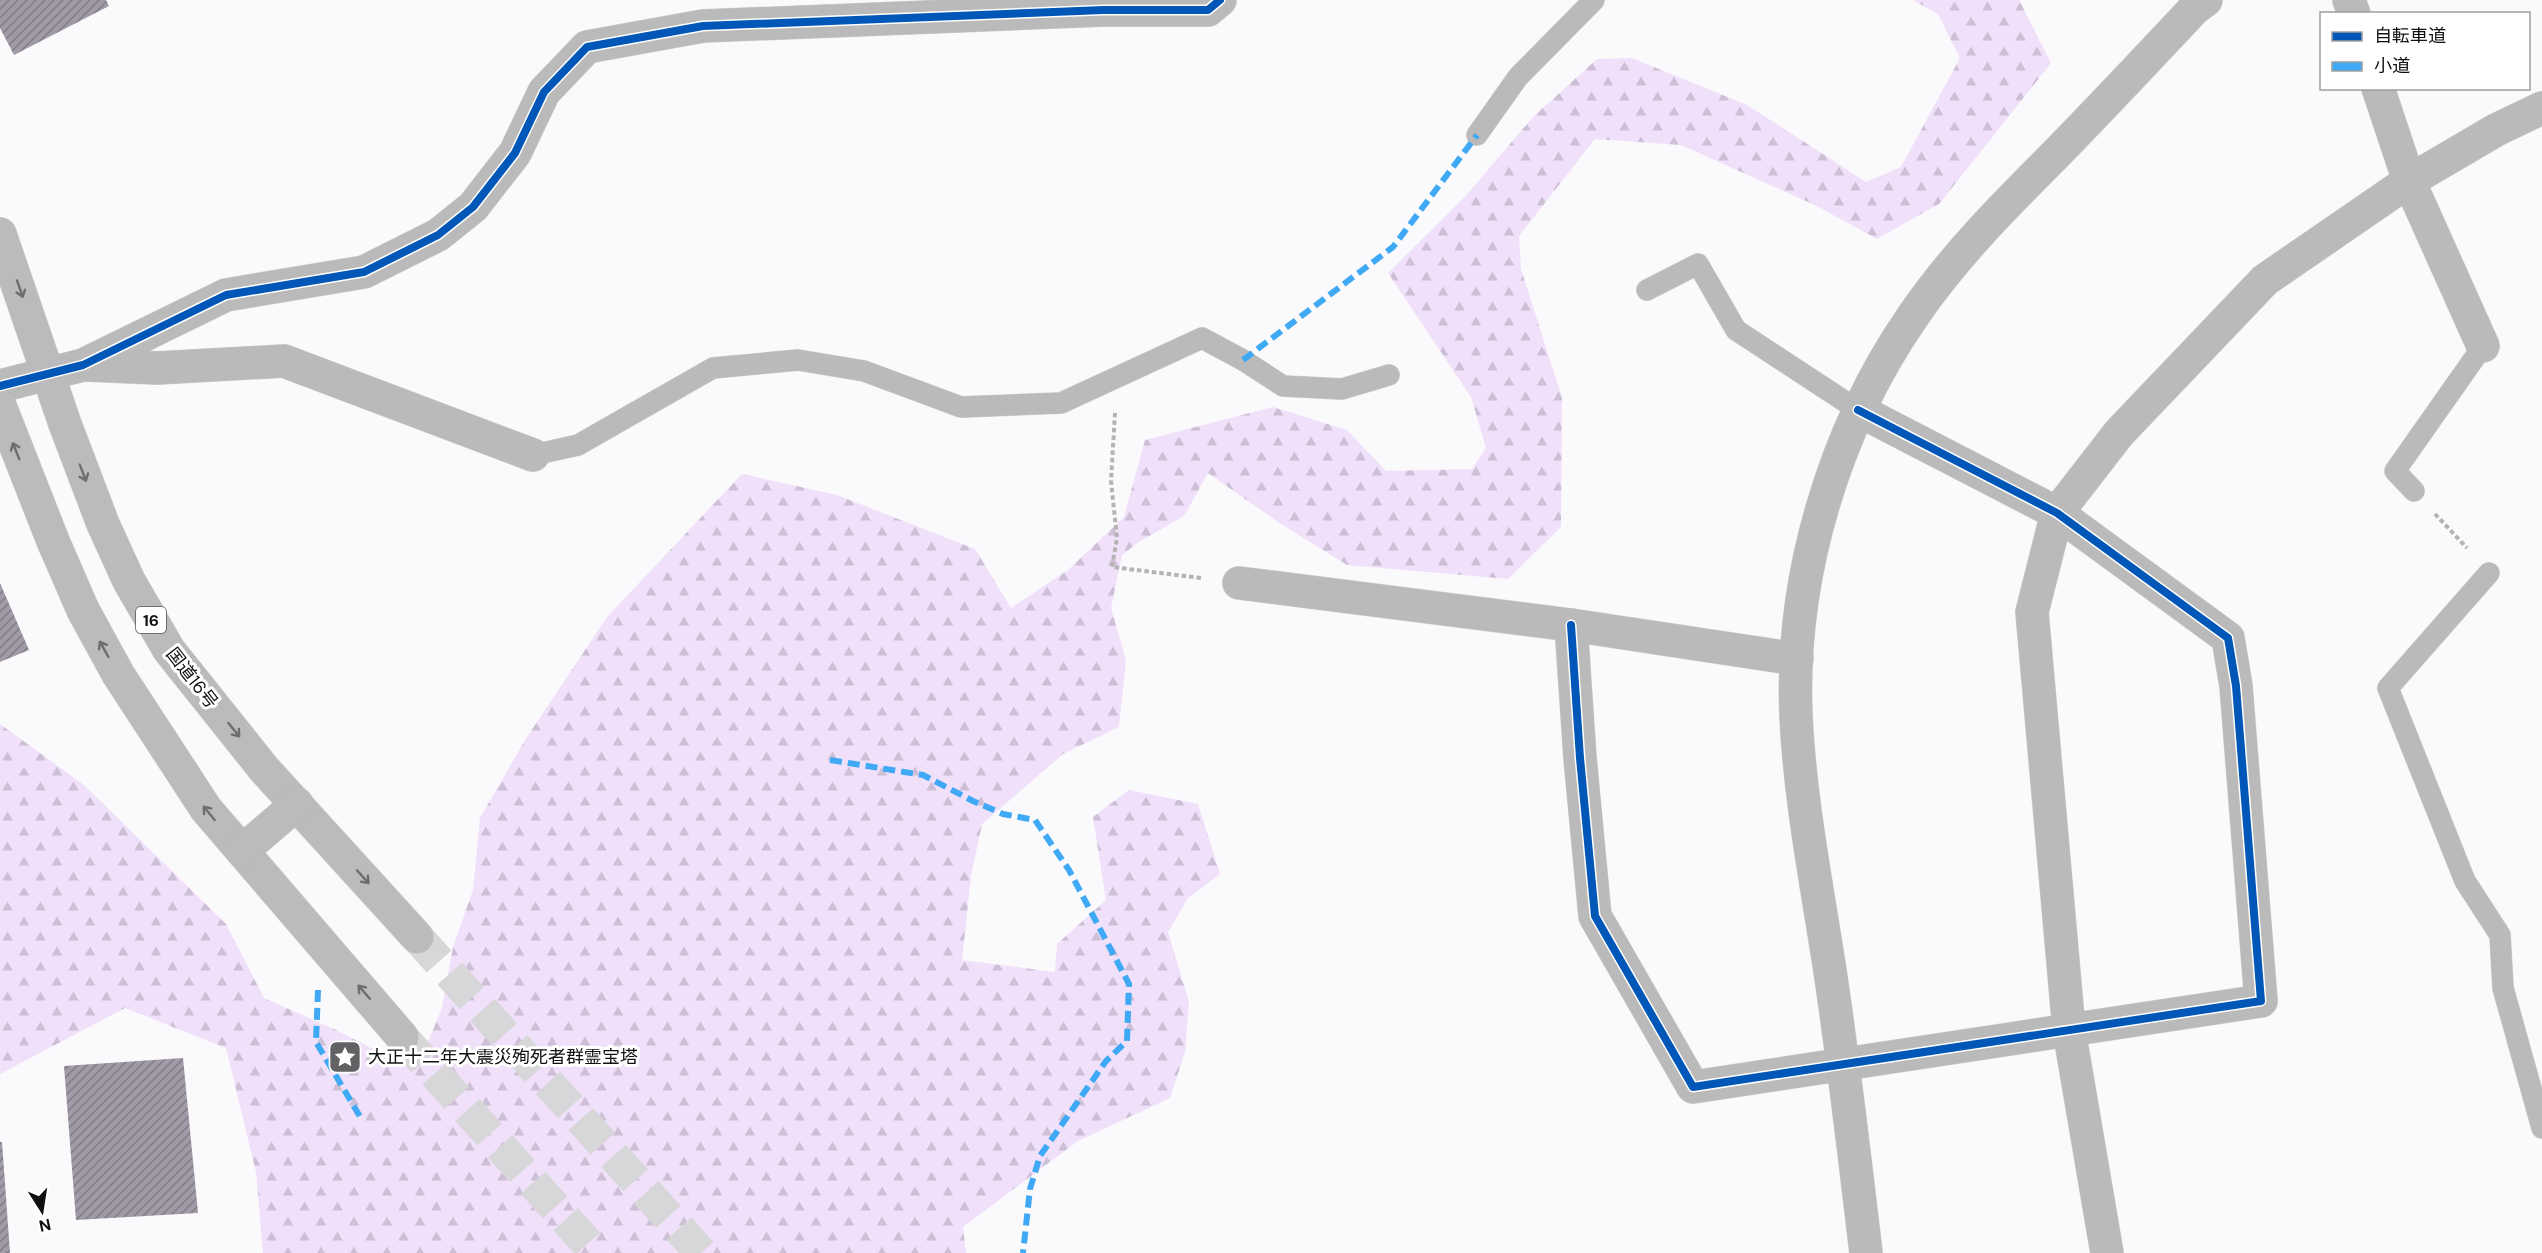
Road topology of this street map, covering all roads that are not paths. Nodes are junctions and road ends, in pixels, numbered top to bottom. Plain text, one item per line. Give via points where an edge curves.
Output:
1 (1220, 0) edge
2 (1583, 3) edge
3 (2196, 3) edge
4 (2379, 90) edge
5 (2542, 108) edge
6 (1477, 135) dead end
7 (2409, 181) junction
8 (0, 234) edge
9 (1647, 290) dead end
10 (2483, 346) joint
11 (83, 365) junction
12 (49, 372) junction
13 (1389, 375) dead end
14 (0, 386) edge
15 (0, 406) edge
16 (1858, 410) junction
17 (533, 455) joint
18 (2414, 491) road end
19 (2057, 513) junction
20 (2489, 573) road end
21 (1239, 583) road end
22 (1571, 625) junction
23 (1797, 659) junction
24 (297, 804) junction
25 (242, 851) junction
26 (417, 938) tunnel mouth
27 (2069, 1030) junction
28 (402, 1036) tunnel mouth
29 (1843, 1063) junction
30 (2542, 1128) edge
31 (1866, 1253) edge
32 (2107, 1253) edge

1 - 11 street via 1208,10 1103,10 702,26 587,46 544,92 514,153 473,207 438,235 364,272 226,295
2 - 6 lane via 1518,77
3 - 16 street via 1944,272 1886,358
4 - 7 street
5 - 7 street
7 - 10 street
7 - 19 street via 2265,280 2119,433
8 -> 12 highway, 国道16号 / 16
9 - 16 lane via 1698,264 1736,330
10 - 18 lane via 2395,471
11 - 12 street
11 - 17 street via 157,368 284,361
12 - 14 street
12 -> 24 highway, 国道16号 / 16 via 103,524 135,591 169,650 264,769
13 - 17 lane via 1342,389 1283,386 1202,338 1061,403 961,406 864,371 798,360 713,368 578,445
25 -> 15 highway via 206,809 118,674 88,619 48,531
16 - 19 street
16 - 23 street via 1817,531 1806,581
19 - 27 street via 2032,612
19 - 27 street via 2228,638 2261,1001
20 - 30 lane via 2388,688 2465,881 2500,935 2503,988
21 - 22 street
22 - 23 street
22 - 29 street via 1595,916 1693,1087
23 - 29 street via 1801,779
24 - 25 highway
24 -> 26 highway, 国道16号 / 16
28 -> 25 highway
27 - 29 street
27 - 32 street
29 - 31 street

